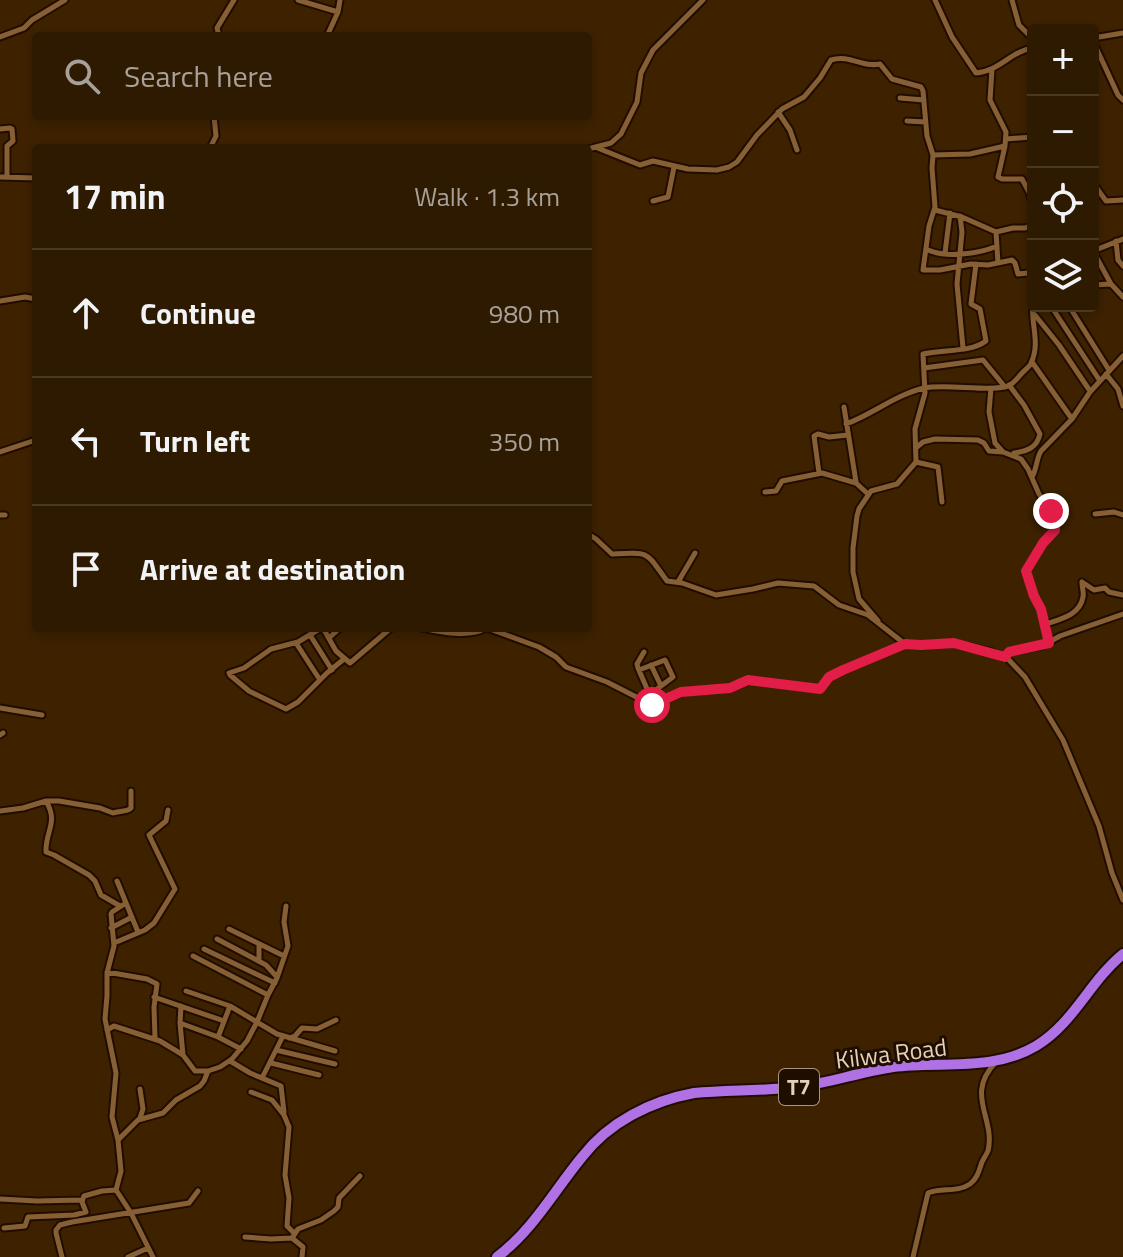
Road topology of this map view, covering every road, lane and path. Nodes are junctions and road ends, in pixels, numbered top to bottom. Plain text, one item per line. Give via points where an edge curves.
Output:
1 (65, 0) edge
2 (234, 0) edge
3 (298, 0) edge
4 (340, 0) edge
5 (703, 0) edge
6 (935, 0) edge
7 (1012, 0) edge
8 (338, 12) junction
9 (218, 32) edge
10 (329, 32) edge
11 (1027, 33) edge
12 (1123, 33) edge
13 (0, 37) edge
14 (1099, 39) edge
15 (1027, 50) edge
16 (1099, 53) edge
17 (992, 69) junction
18 (900, 98) dead end
19 (924, 100) junction
20 (1123, 100) edge
21 (778, 112) junction
22 (214, 120) edge
23 (907, 121) dead end
24 (926, 122) junction
25 (0, 129) edge
26 (1027, 138) edge
27 (1006, 142) junction
28 (212, 144) edge
29 (592, 148) edge
30 (592, 148) edge
31 (797, 150) dead end
32 (933, 155) junction
33 (674, 166) junction
34 (3, 177) edge
35 (32, 178) edge
36 (1027, 188) edge
37 (1099, 192) edge
38 (1099, 199) edge
39 (1105, 200) junction
40 (1123, 200) edge
41 (653, 201) dead end
42 (935, 209) junction
43 (950, 213) junction
44 (960, 216) junction
45 (1027, 227) edge
46 (996, 232) junction
47 (1120, 240) edge
48 (997, 246) junction
49 (927, 249) junction
50 (1099, 249) edge
51 (945, 253) junction
52 (960, 253) junction
53 (1099, 262) edge
54 (998, 263) junction
55 (976, 264) junction
56 (1123, 266) edge
57 (958, 267) junction
58 (1027, 273) edge
59 (1111, 284) junction
60 (1099, 285) edge
61 (1123, 297) edge
62 (32, 299) edge
63 (0, 301) edge
64 (1032, 312) edge
65 (1033, 312) edge
66 (1055, 312) edge
67 (1072, 312) edge
68 (963, 348) junction
69 (1123, 356) edge
70 (1032, 362) junction
71 (924, 368) junction
72 (1108, 372) junction
73 (1100, 381) junction
74 (1007, 386) junction
75 (925, 388) junction
76 (991, 388) junction
77 (1090, 392) junction
78 (1123, 406) edge
79 (844, 407) dead end
80 (1072, 419) junction
81 (846, 424) junction
82 (848, 435) junction
83 (32, 441) edge
84 (917, 448) junction
85 (0, 452) edge
86 (1006, 453) junction
87 (916, 462) junction
88 (819, 473) junction
89 (1032, 478) junction
90 (856, 483) junction
91 (765, 492) dead end
92 (868, 494) junction
93 (942, 502) dead end
94 (1095, 514) dead end
95 (1123, 515) edge
96 (592, 536) edge
97 (695, 553) dead end
98 (678, 582) junction
99 (1123, 595) edge
100 (1123, 614) edge
101 (878, 621) junction
102 (1046, 624) junction
103 (315, 632) edge
104 (325, 632) edge
105 (336, 632) edge
106 (386, 632) edge
107 (497, 632) edge
108 (310, 635) junction
109 (329, 638) junction
110 (296, 643) junction
111 (1049, 643) junction
112 (905, 644) junction
113 (644, 652) dead end
114 (1005, 657) junction
115 (344, 659) junction
116 (651, 665) junction
117 (332, 670) junction
118 (639, 670) junction
119 (320, 680) junction
120 (661, 686) junction
121 (657, 704) junction
122 (0, 708) edge
123 (42, 715) dead end
124 (131, 791) dead end
125 (46, 801) junction
126 (168, 810) dead end
127 (0, 811) edge
128 (117, 881) dead end
129 (1123, 900) edge
130 (123, 905) junction
131 (286, 906) dead end
132 (132, 917) junction
133 (111, 928) junction
134 (229, 929) dead end
135 (138, 932) junction
136 (217, 939) dead end
137 (114, 943) junction
138 (259, 945) junction
139 (204, 949) dead end
140 (193, 956) dead end
141 (284, 956) junction
142 (1122, 957) edge
143 (259, 961) junction
144 (107, 972) junction
145 (276, 981) junction
146 (186, 991) dead end
147 (268, 995) junction
148 (154, 997) junction
149 (181, 1006) junction
150 (230, 1006) junction
151 (336, 1020) dead end
152 (224, 1021) junction
153 (257, 1022) junction
154 (180, 1023) junction
155 (107, 1030) junction
156 (218, 1037) junction
157 (285, 1037) junction
158 (155, 1038) junction
159 (241, 1049) junction
160 (276, 1050) junction
161 (335, 1051) dead end
162 (183, 1055) junction
163 (230, 1061) junction
164 (997, 1061) junction
165 (271, 1063) junction
166 (335, 1064) dead end
167 (208, 1071) junction
168 (319, 1075) dead end
169 (262, 1078) junction
170 (140, 1089) dead end
171 (251, 1092) dead end
172 (284, 1115) junction
173 (140, 1119) junction
174 (118, 1140) junction
175 (360, 1176) dead end
176 (116, 1190) junction
177 (198, 1191) dead end
178 (0, 1199) edge
179 (81, 1200) junction
180 (86, 1212) junction
181 (131, 1213) junction
182 (90, 1218) junction
183 (4, 1228) dead end
184 (293, 1235) junction
185 (245, 1237) dead end
186 (148, 1248) junction
187 (62, 1256) edge
188 (54, 1257) edge
189 (128, 1257) edge
190 (153, 1257) edge
191 (302, 1257) edge
192 (497, 1257) edge
193 (913, 1257) edge

1 - 13 street via 24,28
2 - 9 street
3 - 8 street
4 - 8 street
5 - 29 street via 653,50 621,134
6 - 17 street via 972,70 980,74
7 - 11 street
8 - 10 street
12 - 14 street
15 - 17 street
16 - 20 street
17 - 27 street via 990,100 1005,126
18 - 19 street
19 - 21 street via 923,89 892,79 880,64 838,58 828,62 804,97
19 - 24 street
21 - 31 street
21 - 33 street via 729,167
22 - 28 street
23 - 24 street
24 - 32 street
25 - 34 street via 12,129 13,141 7,146
26 - 27 street
27 - 32 street via 970,154
27 - 36 street via 998,177 1022,179
30 - 33 street via 640,165 653,161
32 - 42 street
33 - 41 street via 668,197
34 - 35 street
37 - 39 street
38 - 39 street
39 - 40 street
42 - 43 street
42 - 49 street
43 - 44 street
43 - 51 street
44 - 46 street
44 - 52 street
45 - 46 street
46 - 48 street
47 - 50 street
47 - 56 street via 1118,260
48 - 52 street
48 - 54 street
49 - 51 street
49 - 57 street via 924,271
51 - 52 street
52 - 57 street
53 - 59 street
54 - 55 street
54 - 58 street via 1012,260 1018,274
55 - 57 street
55 - 68 street via 971,304 980,309 986,341
57 - 68 street
59 - 60 street
59 - 61 street
62 - 63 street
64 - 70 street
65 - 77 street
66 - 73 street
67 - 72 street
68 - 71 street via 923,354
69 - 72 street
70 - 74 street
70 - 80 street
71 - 74 street via 983,360
71 - 75 street
72 - 73 street
72 - 78 street
73 - 77 street
74 - 76 street
74 - 86 street via 1040,433 1031,449
75 - 76 street
75 - 81 street
75 - 84 street via 916,424
76 - 86 street via 992,432
77 - 80 street
79 - 81 street
80 - 89 street via 1041,451
81 - 82 street
82 - 88 street via 815,435
82 - 90 street
83 - 85 street
84 - 86 street via 935,439 978,440 988,450
84 - 87 street
86 - 89 street via 1021,459
87 - 92 street via 897,484
87 - 93 street via 938,466
88 - 90 street
88 - 91 street via 782,481 776,491
89 - 102 street via 1055,517 1055,530 1026,571
90 - 92 street
92 - 101 street via 857,516 853,576 859,599
94 - 95 street
96 - 98 street via 612,554 647,555 666,581
97 - 98 street
98 - 101 street via 716,595 778,583 814,586 839,605
99 - 102 street via 1082,582 1083,598 1073,614
100 - 111 street
101 - 112 street
102 - 111 street
103 - 108 street
104 - 109 street
105 - 109 street
106 - 115 street via 352,662
107 - 121 street
108 - 110 street
108 - 117 street
109 - 115 street
110 - 119 street
110 - 119 street via 271,649 229,673 249,691 285,709
111 - 114 street
112 - 114 street via 954,643
112 - 121 street via 829,677 820,689 748,680 730,688 681,692
113 - 118 street
114 - 129 street via 1025,677 1063,740
115 - 117 street
116 - 118 street
116 - 120 street
116 - 120 street via 663,659 668,664 673,677
117 - 119 street
118 - 121 street
120 - 121 street
122 - 123 street
124 - 125 street via 131,808 113,813
125 - 127 street
125 - 130 street via 53,820 46,852 89,875 101,895
126 - 135 street via 166,821 149,835 175,888 154,923
128 - 130 street
130 - 132 street
130 - 133 street via 112,912
131 - 141 street via 289,942
132 - 133 street
132 - 135 street
133 - 137 street
134 - 138 street
135 - 137 street
136 - 143 street
137 - 144 street
138 - 141 street
138 - 143 street
139 - 145 street
140 - 147 street
141 - 145 street
142 - 164 highway, Kilwa Road / T7 via 1060,1028 1022,1053
143 - 145 street
144 - 148 street via 153,980
144 - 155 street
145 - 147 street
146 - 150 street
147 - 153 street
148 - 149 street
148 - 158 street
149 - 152 street
149 - 154 street
150 - 152 street
150 - 153 street
151 - 157 street
152 - 156 street
153 - 157 street
153 - 159 street
154 - 156 street
154 - 162 street
155 - 158 street via 114,1026
155 - 174 street via 116,1073 112,1112
156 - 159 street
157 - 160 street
157 - 161 street
158 - 162 street
159 - 163 street
160 - 165 street
160 - 166 street
162 - 167 street via 195,1071
163 - 167 street
163 - 169 street
164 - 192 highway, Kilwa Road / T7 via 891,1067 802,1086 694,1093 657,1103 615,1125 592,1145 537,1218
164 - 193 street via 987,1072 981,1093 988,1131 978,1175 957,1189 928,1193
165 - 168 street
165 - 169 street
167 - 173 street via 200,1086 163,1113
169 - 172 street via 281,1086
170 - 173 street
171 - 172 street via 272,1100
172 - 184 street via 289,1127 287,1226
173 - 174 street
174 - 176 street via 121,1171
175 - 184 street via 340,1196 334,1211
176 - 179 street
176 - 181 street
177 - 181 street via 189,1203
178 - 179 street
179 - 180 street
180 - 182 street
180 - 183 street via 29,1216 25,1226
181 - 182 street
181 - 186 street
182 - 187 street via 57,1227
184 - 185 street
184 - 191 street via 303,1247
186 - 189 street
186 - 190 street
187 - 188 street

